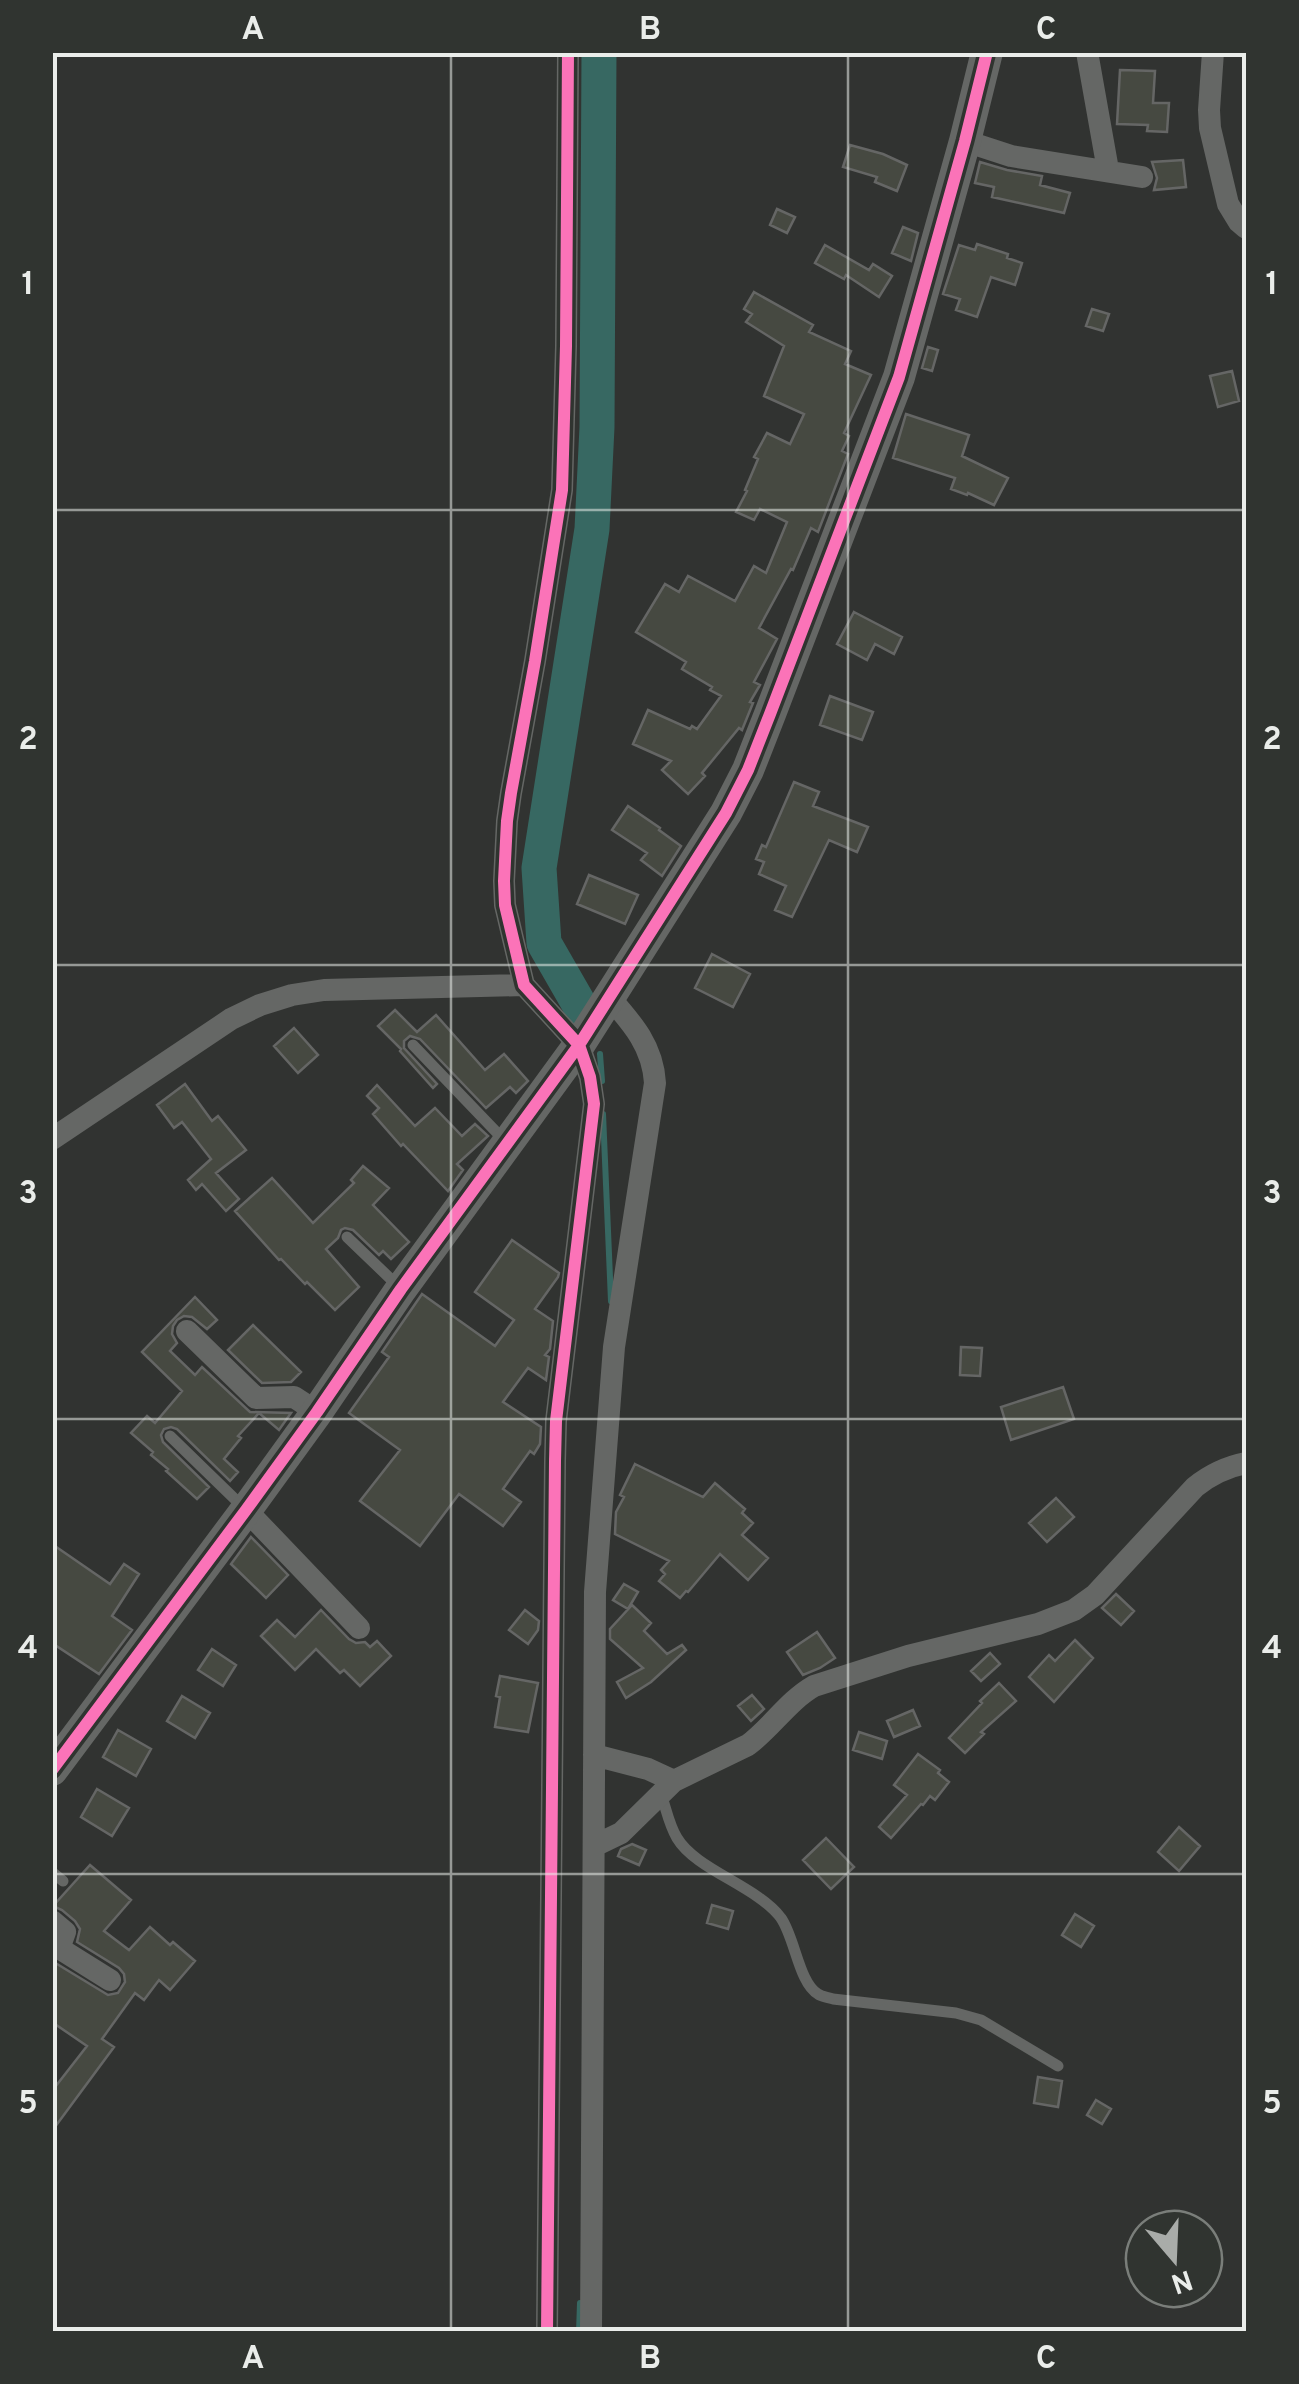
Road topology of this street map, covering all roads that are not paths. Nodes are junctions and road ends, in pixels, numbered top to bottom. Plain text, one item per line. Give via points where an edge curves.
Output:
1 (568, 52) edge
2 (986, 52) edge
3 (1086, 52) edge
4 (1213, 52) edge
5 (965, 140) junction
6 (1108, 170) junction
7 (1142, 178) dead end
8 (1246, 228) edge
9 (524, 986) junction
10 (610, 998) junction
11 (413, 1046) dead end
12 (579, 1046) junction
13 (52, 1139) edge
14 (508, 1144) junction
15 (348, 1236) dead end
16 (401, 1289) junction
17 (187, 1331) dead end
18 (317, 1412) junction
19 (170, 1436) dead end
20 (1246, 1463) edge
21 (246, 1510) junction
22 (359, 1628) dead end
23 (594, 1755) junction
24 (52, 1770) edge
25 (667, 1787) junction
26 (594, 1846) junction
27 (52, 1921) edge
28 (110, 1980) dead end
29 (1058, 2066) dead end
30 (539, 2330) edge
31 (591, 2332) edge

1 - 9 street via 562,490 505,852 505,904
2 - 5 street
3 - 6 street
4 - 8 street via 1210,128 1228,204
5 - 6 street via 1011,156
5 - 10 street via 899,378 748,770
6 - 7 street
9 - 12 street
9 - 13 street via 324,990 260,1005
10 - 12 street
10 - 23 street via 644,1040 655,1083 614,1347 595,1592
11 - 14 lane
12 - 14 street
12 - 30 street via 594,1104 555,1448
14 - 16 street
15 - 16 lane
16 - 18 street
17 - 18 street via 256,1398 294,1397
18 - 21 street
19 - 21 lane
20 - 25 street via 1195,1487 1074,1610 814,1686 748,1745
21 - 22 street
21 - 24 street
23 - 25 street via 648,1769
23 - 26 street
25 - 26 street via 621,1834
25 - 29 lane via 677,1838 779,1916 818,1994 956,2012 982,2020
26 - 31 street
27 - 28 street via 65,1932 62,1950

